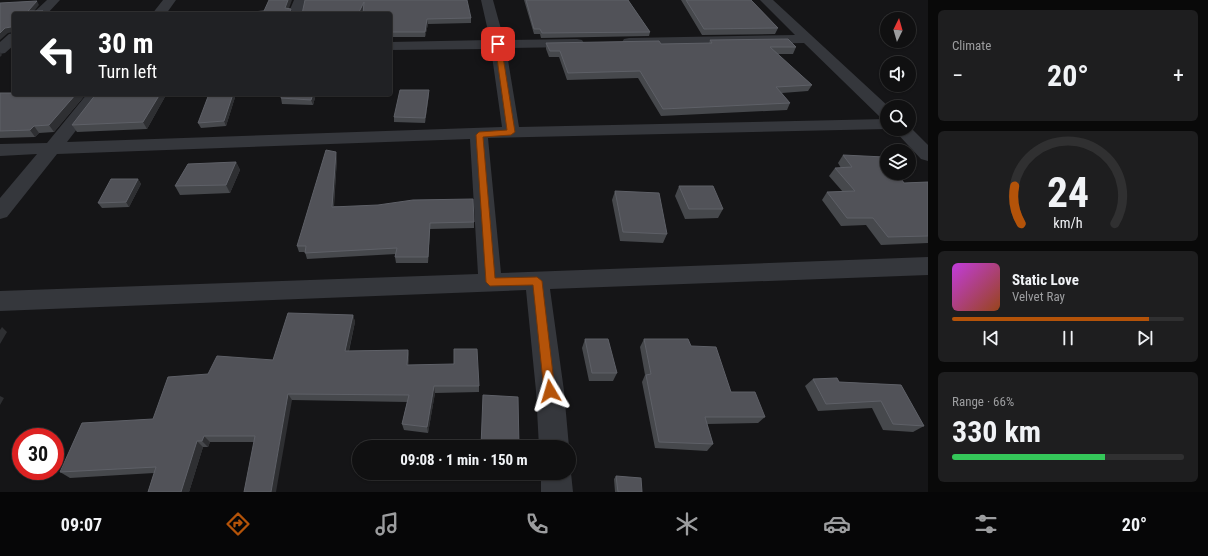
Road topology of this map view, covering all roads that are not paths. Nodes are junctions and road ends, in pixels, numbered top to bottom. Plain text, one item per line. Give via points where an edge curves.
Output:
1 (54, 0) edge
2 (170, 0) edge
3 (300, 0) edge
4 (487, 0) edge
5 (766, 0) edge
6 (41, 12) edge
7 (161, 12) edge
8 (296, 12) edge
9 (12, 39) edge
10 (806, 39) junction
11 (616, 42) edge
12 (592, 43) edge
13 (498, 44) junction
14 (392, 46) edge
15 (0, 50) edge
16 (12, 55) edge
17 (0, 56) edge
18 (94, 96) edge
19 (880, 108) edge
20 (880, 124) edge
21 (511, 132) junction
22 (479, 135) junction
23 (909, 136) edge
24 (54, 147) junction
25 (0, 150) edge
26 (928, 155) edge
27 (0, 212) edge
28 (928, 266) edge
29 (537, 281) junction
30 (490, 282) junction
31 (0, 301) edge
32 (554, 440) edge
33 (556, 480) edge
34 (557, 492) edge

1 - 6 street
2 - 7 street
3 - 8 street
4 - 13 street
5 - 10 street
9 - 15 street
10 - 11 street
10 - 19 street
12 - 13 street
13 - 14 street
13 - 21 street
16 - 17 street
18 - 24 street
20 - 21 street
21 - 22 street
22 - 24 street
22 - 30 street
23 - 26 street
24 - 25 street
24 - 27 street
28 - 29 street
29 - 30 street
29 - 32 street
30 - 31 street
33 - 34 street

